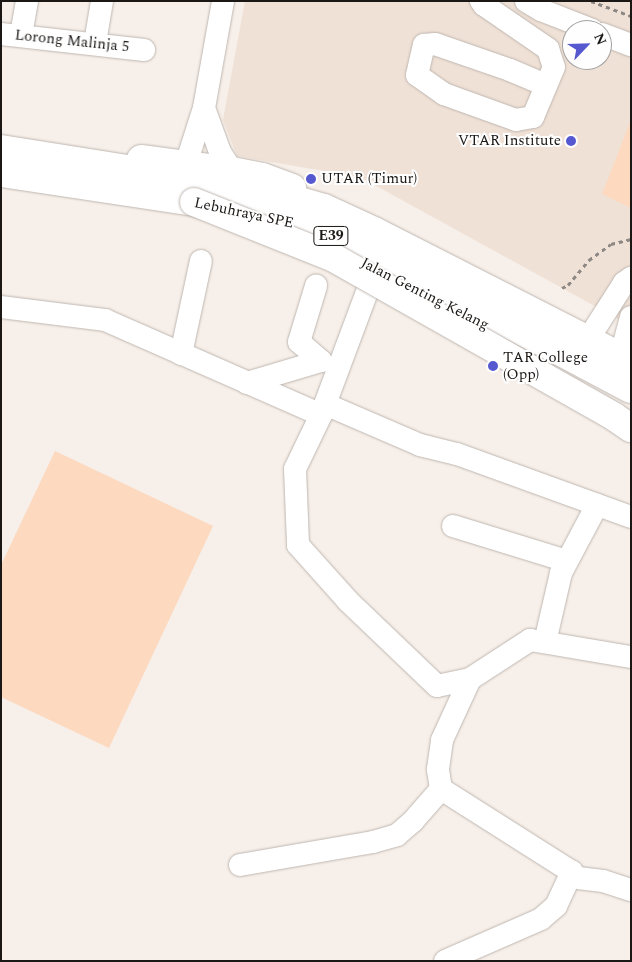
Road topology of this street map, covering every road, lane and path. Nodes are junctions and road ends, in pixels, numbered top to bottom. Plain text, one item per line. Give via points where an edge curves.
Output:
1 (27, 1) edge
2 (102, 1) edge
3 (223, 1) edge
4 (481, 1) edge
5 (526, 1) edge
6 (591, 1) edge
7 (631, 16) edge
8 (566, 20) edge
9 (11, 34) edge
10 (612, 38) edge
11 (95, 43) junction
12 (631, 45) edge
13 (144, 50) dead end
14 (546, 85) junction
15 (204, 108) junction
16 (1, 142) edge
17 (1, 149) edge
18 (186, 164) junction
19 (232, 171) junction
20 (1, 173) edge
21 (1, 184) edge
22 (194, 202) junction
23 (631, 239) edge
24 (201, 261) dead end
25 (376, 268) junction
26 (631, 278) edge
27 (316, 286) dead end
28 (562, 288) dead end
29 (1, 307) edge
30 (631, 317) edge
31 (594, 330) junction
32 (181, 354) junction
33 (628, 354) edge
34 (247, 383) junction
35 (631, 389) edge
36 (631, 401) edge
37 (323, 410) junction
38 (631, 428) edge
39 (596, 506) junction
40 (631, 517) edge
41 (453, 526) dead end
42 (567, 561) junction
43 (544, 642) junction
44 (631, 657) edge
45 (470, 679) junction
46 (441, 789) junction
47 (240, 865) dead end
48 (570, 877) junction
49 (631, 890) edge
50 (445, 961) edge

1 - 9 street
2 - 11 street
3 - 15 street
4 - 14 street via 548,49 554,67
5 - 8 street
6 - 7 path
9 - 11 street, Lorong Malinja 5
10 - 12 street
11 - 13 street, Lorong Malinja 5
14 - 14 street via 533,117 516,120 444,94 417,75 424,44 435,44
15 - 18 street
15 - 19 street via 220,152
16 - 18 main road
17 - 33 main road, Lebuhraya SPE / E39 via 265,191 324,208
18 - 19 main road
19 - 31 main road via 262,177 329,201
20 - 22 main road, Lebuhraya SPE / E39
21 - 25 main road, Jalan Genting Kelang via 178,203 266,222 319,241
22 - 35 main road, Lebuhraya SPE / E39, bridge via 279,218 368,250
22 - 38 main road, bridge via 334,258
23 - 28 path via 612,244 589,260
24 - 32 street
25 - 36 main road, Jalan Genting Kelang
25 - 37 street
26 - 31 street via 624,283
27 - 34 street via 299,342 321,362
29 - 32 street via 105,320
30 - 33 street
31 - 33 main road
32 - 34 street
34 - 37 street
37 - 39 street via 457,454
37 - 45 street via 295,469 298,545 348,601 437,686
39 - 40 street
39 - 42 street
41 - 42 street
42 - 43 street
43 - 44 street
43 - 45 street via 530,640
45 - 46 street via 442,740 438,769
46 - 47 street via 397,836
46 - 48 street via 572,872
48 - 49 street
48 - 50 street via 556,906 541,919

